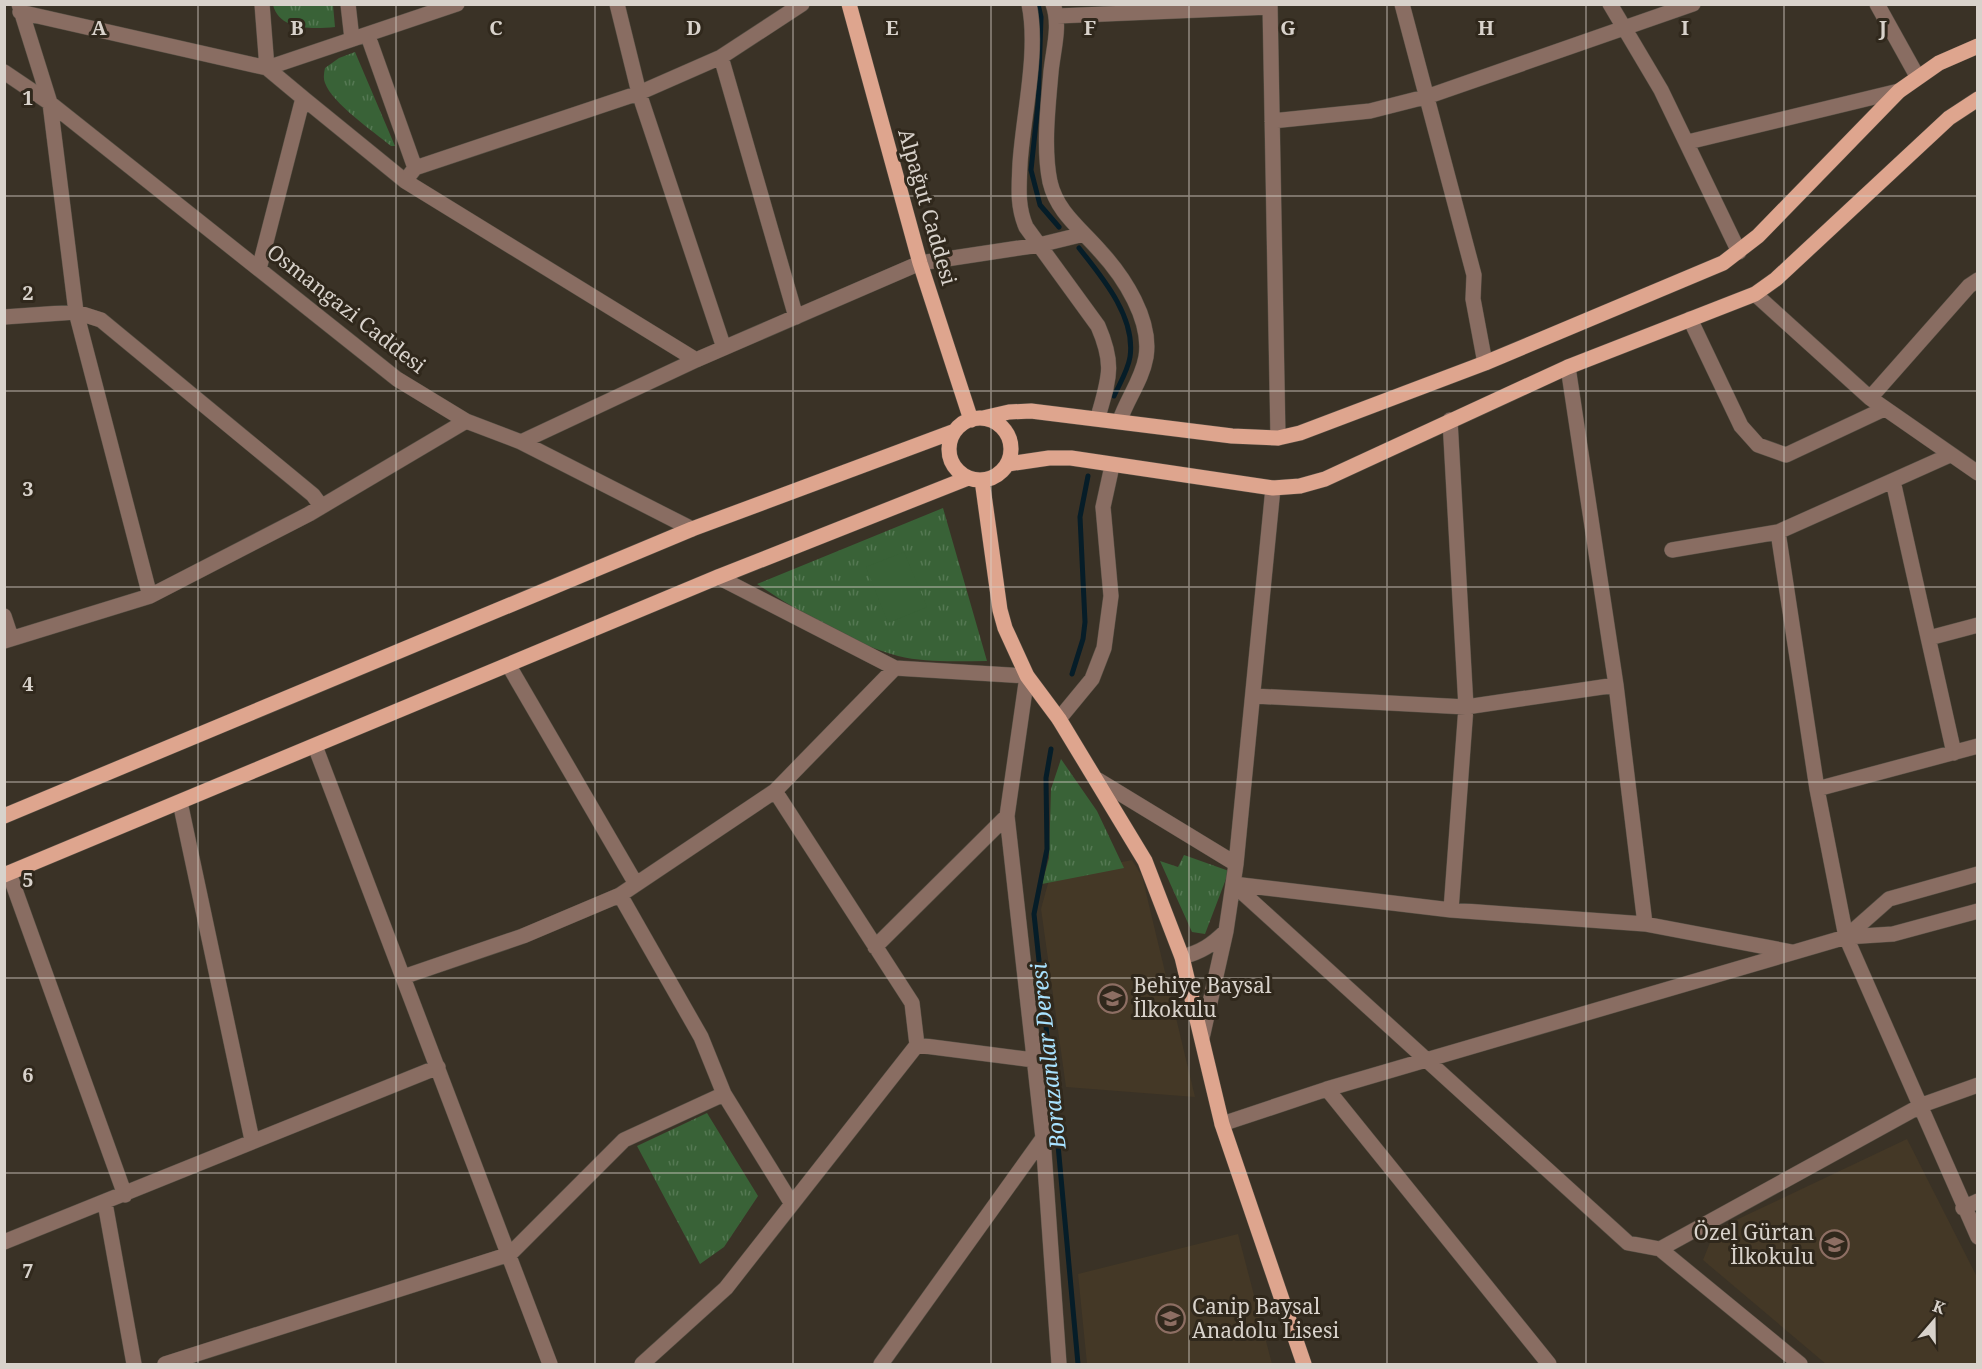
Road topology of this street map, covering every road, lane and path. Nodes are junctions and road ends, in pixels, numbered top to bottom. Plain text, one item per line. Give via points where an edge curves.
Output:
1 (262, 4) edge
2 (348, 4) edge
3 (457, 4) edge
4 (617, 4) edge
5 (802, 4) edge
6 (849, 4) edge
7 (1029, 4) edge
8 (1402, 4) edge
9 (1610, 4) edge
10 (1693, 4) edge
11 (1877, 4) edge
12 (1270, 6) edge
13 (20, 8) edge
14 (1055, 10) edge
15 (1625, 28) junction
16 (368, 36) junction
17 (352, 39) junction
18 (1977, 46) edge
19 (721, 57) junction
20 (267, 68) junction
21 (4, 72) edge
22 (1917, 76) junction
23 (1899, 91) junction
24 (639, 93) junction
25 (1429, 96) junction
26 (303, 98) junction
27 (1977, 99) edge
28 (50, 103) junction
29 (1272, 121) junction
30 (1688, 142) junction
31 (415, 168) junction
32 (405, 181) junction
33 (1084, 234) junction
34 (1039, 245) junction
35 (1739, 252) junction
36 (920, 263) junction
37 (259, 269) junction
38 (1977, 280) edge
39 (1755, 294) junction
40 (75, 312) junction
41 (4, 317) edge
42 (796, 317) junction
43 (1690, 319) junction
44 (724, 348) junction
45 (696, 360) junction
46 (1485, 363) junction
47 (1568, 367) junction
48 (1870, 398) junction
49 (1884, 409) junction
50 (1098, 417) junction
51 (977, 419) junction
52 (1120, 420) junction
53 (1450, 420) junction
54 (466, 421) junction
55 (955, 431) junction
56 (1278, 438) junction
57 (521, 442) junction
58 (1950, 455) junction
59 (1008, 464) junction
60 (1112, 466) junction
61 (1977, 473) edge
62 (975, 479) junction
63 (1893, 481) junction
64 (1273, 488) junction
65 (321, 507) junction
66 (692, 530) junction
67 (1778, 532) junction
68 (1672, 550) dead end
69 (718, 577) junction
70 (150, 596) junction
71 (4, 616) edge
72 (1977, 625) edge
73 (1929, 638) junction
74 (8, 639) edge
75 (508, 666) junction
76 (895, 669) junction
77 (1027, 676) junction
78 (1616, 685) junction
79 (1254, 696) junction
80 (1466, 707) junction
81 (1059, 719) junction
82 (315, 746) junction
83 (1977, 746) edge
84 (1954, 753) junction
85 (1098, 780) junction
86 (1817, 789) junction
87 (775, 791) junction
88 (180, 802) junction
89 (4, 816) edge
90 (1007, 816) junction
91 (1236, 864) junction
92 (7, 874) edge
93 (1977, 874) edge
94 (636, 884) junction
95 (1233, 884) junction
96 (620, 896) junction
97 (1451, 910) junction
98 (1977, 910) edge
99 (1645, 924) junction
100 (1226, 931) junction
101 (1846, 938) junction
102 (875, 947) junction
103 (1794, 952) junction
104 (1182, 957) junction
105 (403, 977) junction
106 (1202, 1038) junction
107 (916, 1045) junction
108 (1425, 1059) junction
109 (1034, 1060) junction
110 (438, 1067) junction
111 (1977, 1085) edge
112 (1327, 1089) junction
113 (724, 1094) junction
114 (1922, 1105) junction
115 (1222, 1124) junction
116 (1043, 1138) junction
117 (252, 1140) junction
118 (125, 1195) junction
119 (1977, 1202) edge
120 (105, 1203) junction
121 (792, 1204) junction
122 (1963, 1208) junction
123 (1977, 1237) edge
124 (4, 1242) edge
125 (1660, 1249) junction
126 (510, 1254) junction
127 (134, 1365) edge
128 (165, 1365) edge
129 (550, 1365) edge
130 (642, 1365) edge
131 (881, 1365) edge
132 (1059, 1365) edge
133 (1304, 1365) edge
134 (1549, 1365) edge
135 (1800, 1365) edge

1 - 20 street
2 - 17 street
3 - 16 street
4 - 24 street
5 - 19 street
6 - 36 main road, Alpağut Caddesi
7 - 34 street via 1032,43 1019,195 1020,213
8 - 25 street
9 - 15 street
10 - 15 street
11 - 22 street
12 - 14 street
12 - 29 street
13 - 20 street
13 - 28 street
14 - 33 street via 1047,151 1050,180 1056,203
15 - 25 street
15 - 30 street
16 - 17 street
16 - 31 street
17 - 20 street
18 - 22 main road
19 - 24 street
19 - 42 street
20 - 26 street
21 - 28 street, Osmangazi Caddesi
22 - 23 main road
23 - 30 street
23 - 35 main road
24 - 31 street
24 - 44 street
25 - 29 street via 1370,111
25 - 46 street via 1474,275 1473,298
26 - 32 street
26 - 37 street
27 - 39 main road via 1949,118 1776,279
28 - 37 street, Osmangazi Caddesi
28 - 40 street
29 - 56 street
30 - 35 street
31 - 32 street
32 - 45 street
33 - 34 street
33 - 52 street via 1127,288 1146,331 1143,370
34 - 36 street
34 - 50 street via 1098,326 1106,344 1109,377
35 - 46 main road via 1723,263
36 - 42 street
36 - 51 main road, Alpağut Caddesi
37 - 54 street, Osmangazi Caddesi via 397,379
38 - 48 street
39 - 43 main road
39 - 48 street
40 - 41 street
40 - 65 street via 100,320 313,495
40 - 70 street
42 - 44 street
43 - 47 main road
43 - 49 street via 1741,426 1758,445 1786,454
44 - 45 street
45 - 57 street
46 - 56 main road
47 - 53 main road
47 - 78 street
48 - 49 street
49 - 58 street
50 - 51 main road via 1030,411
50 - 52 main road
51 - 55 main road
51 - 59 main road via 1002,426 1011,444
52 - 56 main road via 1232,436
53 - 64 main road via 1325,479
53 - 80 street
54 - 57 street, Osmangazi Caddesi
54 - 65 street
55 - 62 main road via 948,447 950,458 954,467
55 - 66 main road
57 - 66 street, Osmangazi Caddesi
58 - 61 street
58 - 63 street
59 - 60 main road via 1071,458
59 - 62 main road via 993,478
60 - 64 main road
60 - 81 street via 1102,507 1111,596 1104,648 1092,679
62 - 69 main road
62 - 77 main road via 1000,610
63 - 67 street
63 - 73 street
64 - 79 street
65 - 70 street
66 - 89 main road
67 - 68 street
67 - 86 street
69 - 75 main road
69 - 76 street
70 - 74 street
71 - 74 street
72 - 73 street
73 - 84 street
75 - 82 main road
75 - 94 street
76 - 77 street
76 - 87 street
77 - 81 main road
77 - 90 street
78 - 80 street
78 - 99 street
79 - 80 street
79 - 91 street
80 - 97 street
81 - 85 main road
82 - 88 main road
82 - 105 street
83 - 84 street
84 - 86 street
85 - 91 street
85 - 104 main road via 1145,861
86 - 101 street
87 - 94 street
87 - 102 street
88 - 92 main road
88 - 117 street
90 - 102 street
90 - 109 street
91 - 95 street
92 - 118 street
93 - 101 street via 1889,899
94 - 96 street
95 - 97 street
95 - 100 street
95 - 108 street
96 - 105 street via 523,936
96 - 113 street via 701,1037
97 - 99 street
98 - 101 street via 1893,934
99 - 103 street
100 - 104 street via 1213,945
100 - 106 street
101 - 103 street
101 - 114 street
102 - 107 street via 912,1004
103 - 108 street
104 - 106 main road
105 - 110 street
106 - 115 main road
107 - 109 street
107 - 121 street
108 - 112 street
108 - 125 street via 1628,1243
109 - 116 street
110 - 117 street
110 - 126 street
111 - 114 street
112 - 115 street
112 - 134 street
113 - 121 street
113 - 126 street via 624,1140
114 - 122 street
114 - 125 street
115 - 133 main road
116 - 131 street
116 - 132 street
117 - 118 street
118 - 120 street
119 - 122 street
120 - 124 street
120 - 127 street
121 - 130 street via 726,1288
122 - 123 street
125 - 135 street
126 - 128 street
126 - 129 street

